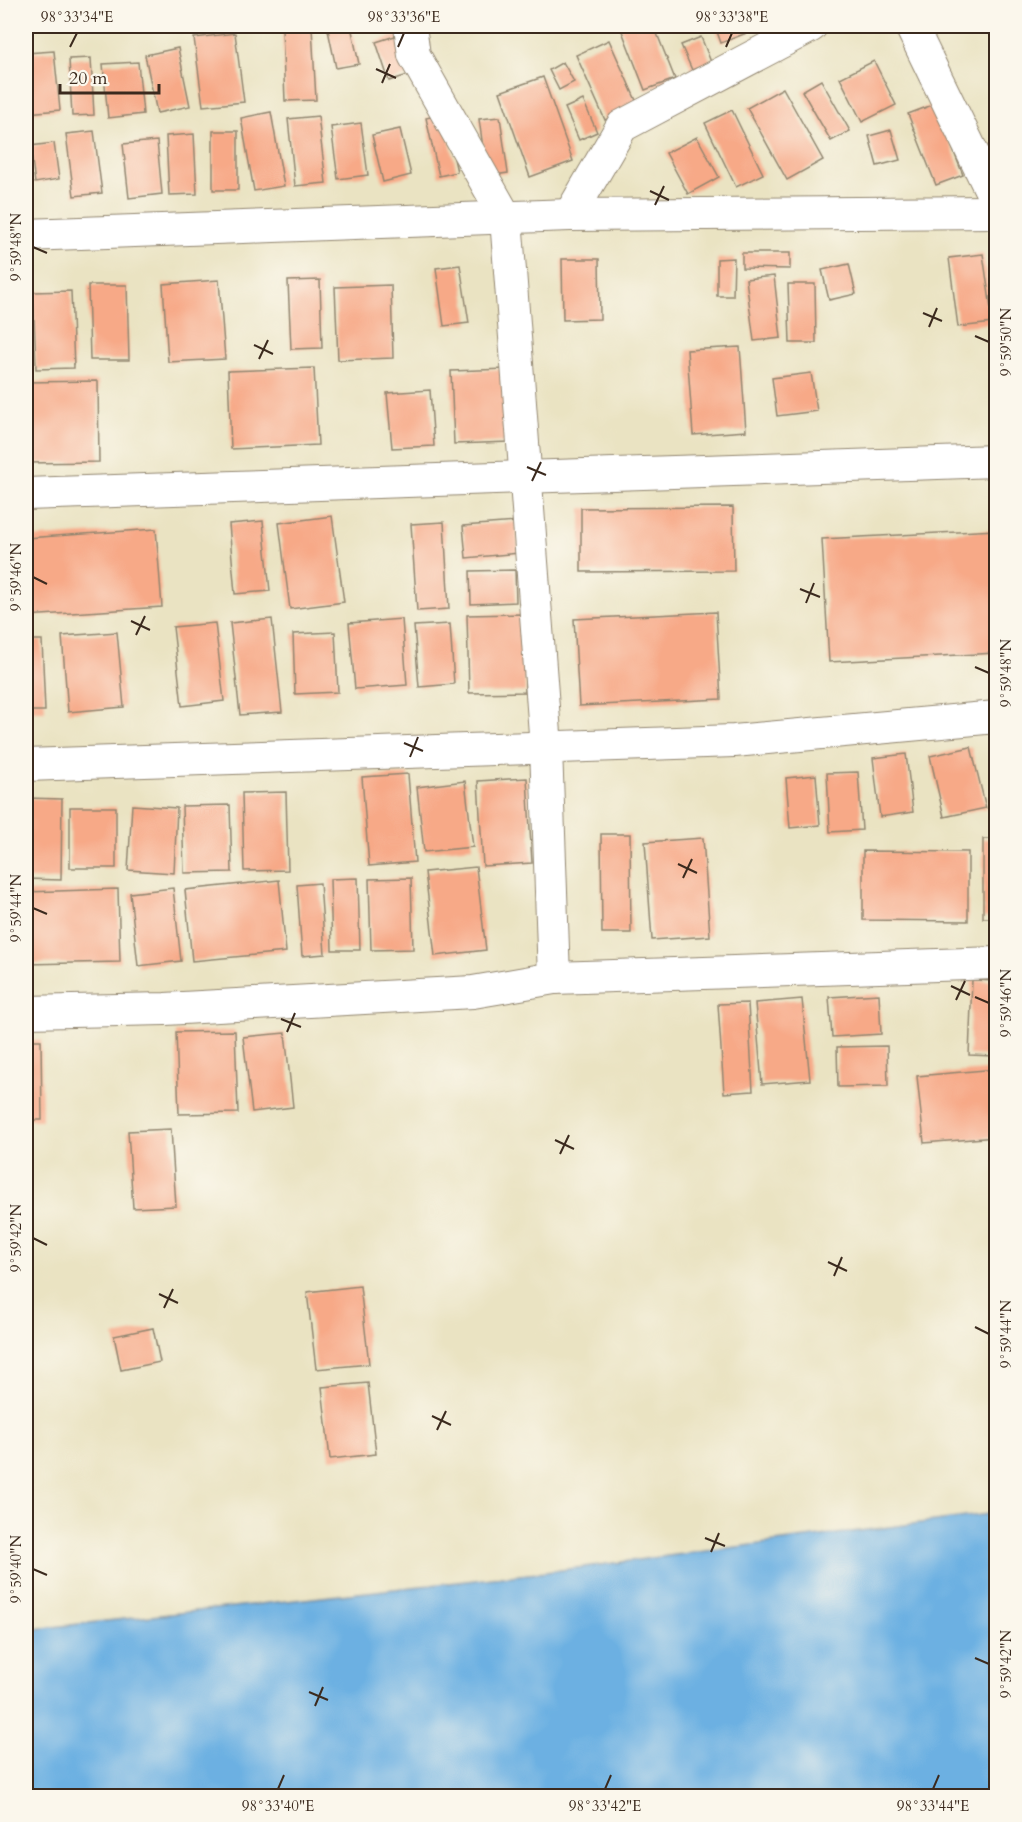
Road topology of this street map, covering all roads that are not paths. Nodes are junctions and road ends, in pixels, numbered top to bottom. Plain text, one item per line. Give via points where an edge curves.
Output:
1 (410, 26) edge
2 (811, 26) edge
3 (911, 26) edge
4 (996, 201) edge
5 (996, 212) edge
6 (570, 215) junction
7 (506, 218) junction
8 (26, 235) edge
9 (996, 460) edge
10 (525, 477) junction
11 (26, 494) edge
12 (996, 717) edge
13 (546, 747) junction
14 (26, 765) edge
15 (996, 963) edge
16 (554, 978) junction
17 (26, 1012) edge

1 - 7 street via 414,56
2 - 6 street via 622,126
3 - 4 street
5 - 6 street
6 - 7 street
7 - 8 street
7 - 10 street
9 - 10 street
10 - 11 street
10 - 13 street
12 - 13 street via 734,741
13 - 14 street
13 - 16 street
15 - 16 street
16 - 17 street via 473,992 165,1009

